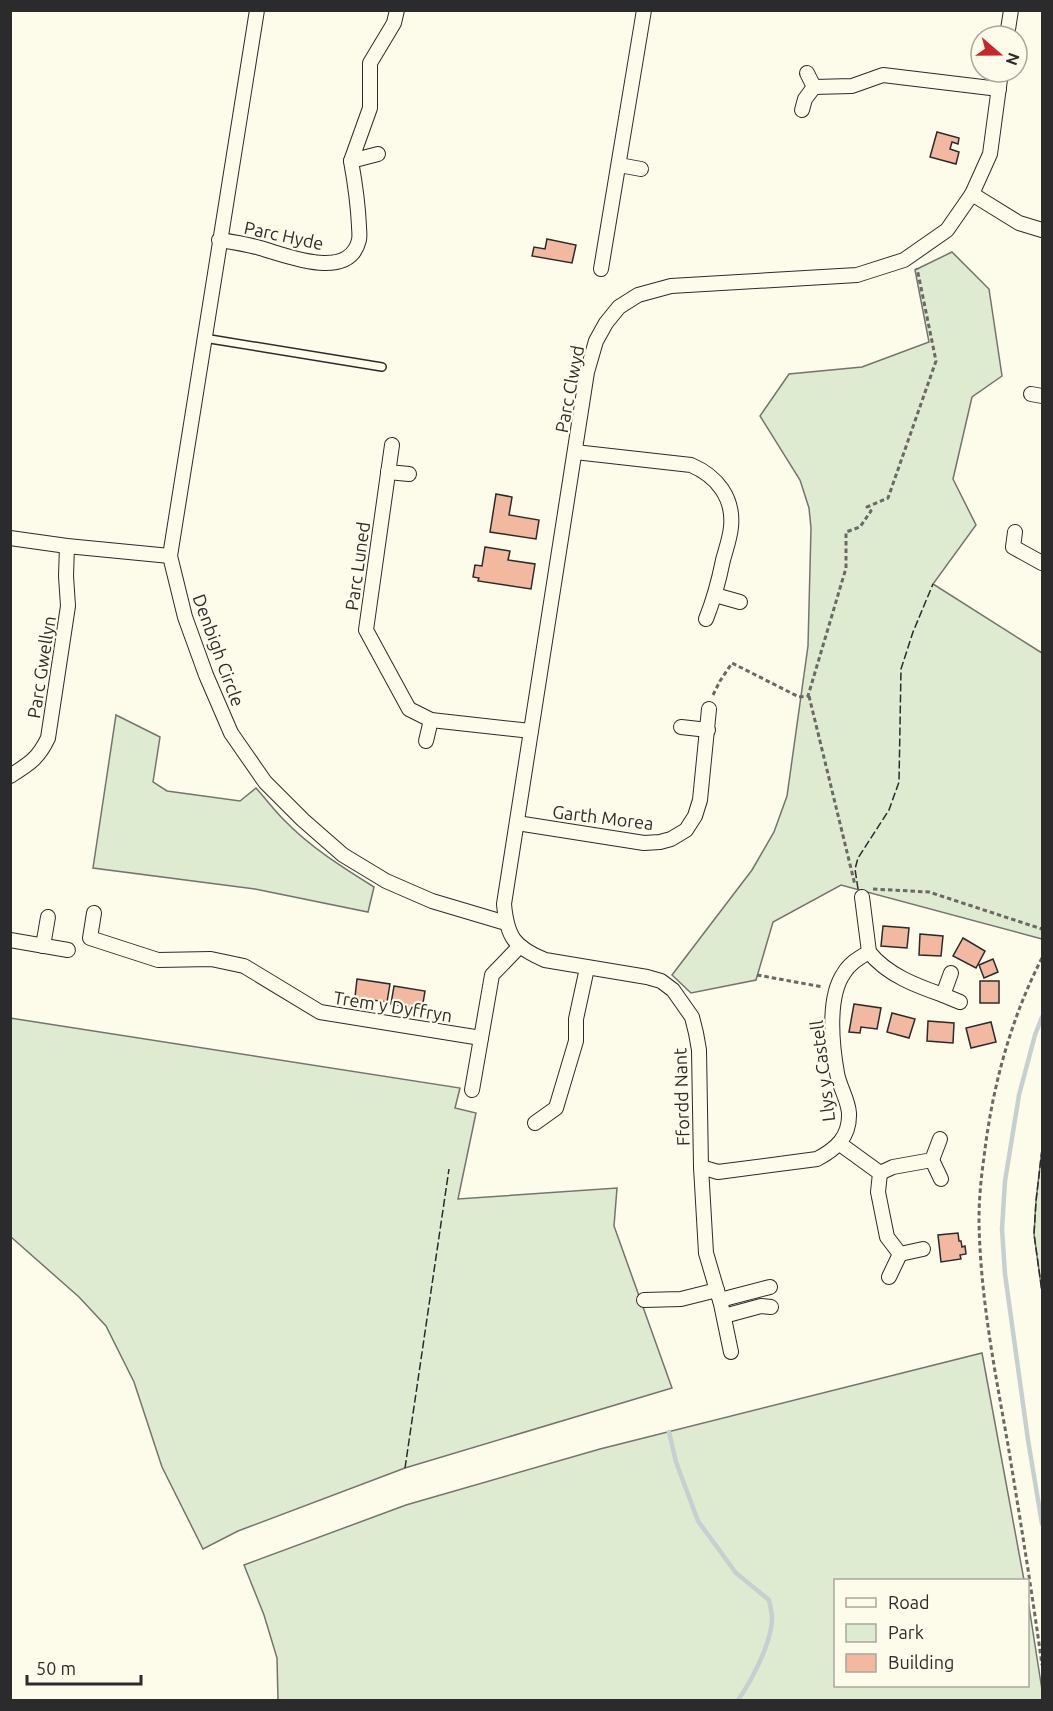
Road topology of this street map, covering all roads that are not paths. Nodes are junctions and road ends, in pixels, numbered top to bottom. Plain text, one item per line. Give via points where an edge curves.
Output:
1 (257, 10) edge
2 (397, 10) edge
3 (644, 10) edge
4 (807, 73) dead end
5 (1000, 84) edge
6 (814, 87) junction
7 (999, 89) junction
8 (802, 110) dead end
9 (378, 153) dead end
10 (351, 161) junction
11 (619, 165) junction
12 (641, 169) dead end
13 (972, 194) junction
14 (1042, 230) edge
15 (219, 240) junction
16 (601, 269) dead end
17 (204, 338) junction
18 (382, 367) dead end
19 (392, 445) dead end
20 (575, 452) junction
21 (388, 472) junction
22 (409, 474) dead end
23 (1016, 532) dead end
24 (10, 538) edge
25 (67, 546) junction
26 (170, 556) junction
27 (1042, 563) edge
28 (715, 595) junction
29 (740, 602) dead end
30 (706, 619) dead end
31 (709, 709) road end
32 (431, 720) junction
33 (681, 727) dead end
34 (708, 730) junction
35 (531, 731) junction
36 (426, 741) dead end
37 (10, 776) edge
38 (517, 823) junction
39 (862, 897) road end
40 (94, 913) dead end
41 (48, 917) dead end
42 (506, 923) junction
43 (10, 940) edge
44 (43, 946) junction
45 (520, 946) junction
46 (68, 950) dead end
47 (869, 952) junction
48 (587, 968) junction
49 (951, 973) dead end
50 (943, 995) junction
51 (960, 1002) dead end
52 (481, 1038) junction
53 (472, 1090) dead end
54 (535, 1123) dead end
55 (940, 1139) dead end
56 (840, 1144) junction
57 (932, 1160) junction
58 (701, 1167) junction
59 (880, 1173) junction
60 (941, 1179) dead end
61 (923, 1249) dead end
62 (900, 1254) junction
63 (889, 1277) dead end
64 (770, 1287) dead end
65 (719, 1295) junction
66 (644, 1300) dead end
67 (771, 1307) dead end
68 (724, 1316) junction
69 (731, 1352) dead end

1 - 15 street, Denbigh Circle
2 - 10 street via 394,23 370,63 370,108
3 - 11 street
4 - 6 street
5 - 7 street, Parc Clwyd
6 - 7 street via 852,86 884,75
6 - 8 street
7 - 13 street, Parc Clwyd via 990,154
9 - 10 street
10 - 15 street, Parc Hyde via 359,239 344,260 299,260
11 - 12 street
11 - 16 street
13 - 14 street via 1019,223
13 - 20 street, Parc Clwyd via 947,230 904,260 857,275 671,286 628,301 606,323 596,341 587,372
15 - 17 street, Denbigh Circle
17 - 18 lane
17 - 26 street, Denbigh Circle
19 - 21 street, Parc Luned
20 - 28 street via 691,465 715,479 731,511 731,528
20 - 35 street, Parc Clwyd
21 - 22 street
21 - 32 street, Parc Luned via 366,630 409,709
23 - 27 street via 1007,544
24 - 25 street
25 - 26 street
25 - 37 street, Parc Gwellyn via 68,606 48,738 31,764
26 - 42 street, Denbigh Circle via 185,617 206,675 231,733 265,782 343,855 386,881 432,901
28 - 29 street
28 - 30 street
31 - 34 street, Garth Morea
32 - 35 street, Parc Luned
32 - 36 street
33 - 34 street
34 - 38 street, Garth Morea via 695,816 686,830 671,838 644,843
35 - 38 street, Parc Clwyd
38 - 42 street, Parc Clwyd via 504,904
39 - 47 street
40 - 52 street, Trem y Dyffryn via 90,938 158,960 211,959 244,966 320,1012
41 - 44 street
42 - 45 street
43 - 44 street
44 - 46 street
45 - 48 street, Ffordd Nant via 545,960
45 - 52 street via 492,975
47 - 50 street via 889,971
47 - 56 street, Llys y Castell via 852,963 836,990 833,1013 837,1074 849,1112
48 - 54 street via 561,1110
48 - 58 street, Ffordd Nant via 661,981 673,990 692,1017 699,1050
49 - 50 street
50 - 51 street
52 - 53 street
55 - 57 street
56 - 58 street, Llys y Castell via 817,1159 718,1172
56 - 59 street
57 - 59 street
57 - 60 street
58 - 65 street, Ffordd Nant via 706,1252
59 - 62 street via 878,1192 887,1237
61 - 62 street
62 - 63 street
64 - 65 street
65 - 66 street
65 - 68 street, Ffordd Nant
67 - 68 street
68 - 69 street, Ffordd Nant

